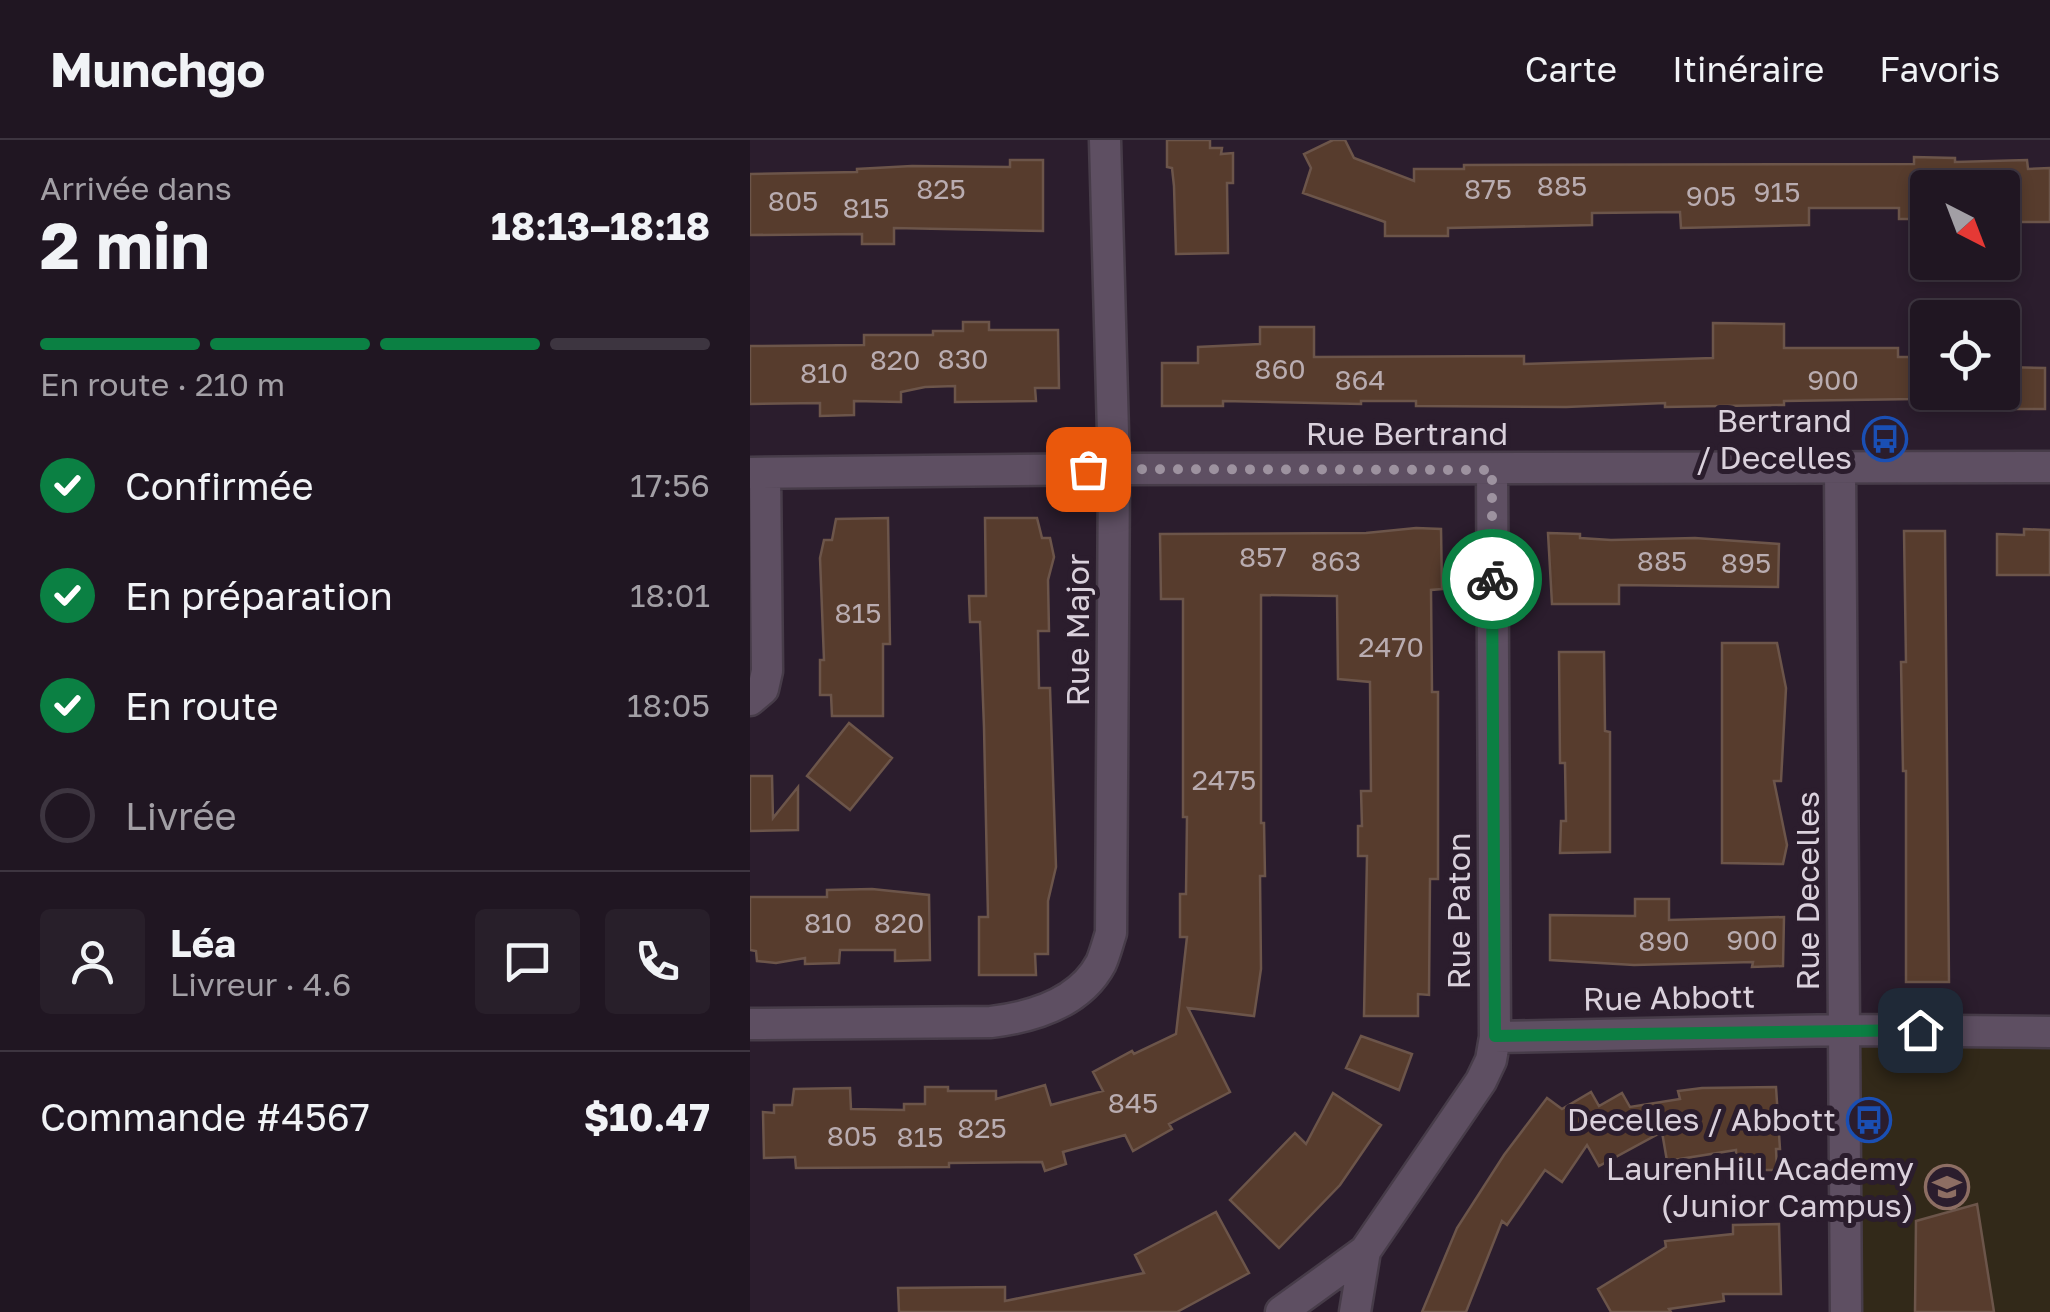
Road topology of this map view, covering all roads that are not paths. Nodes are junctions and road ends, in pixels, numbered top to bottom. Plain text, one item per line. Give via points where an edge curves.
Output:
1 (1105, 140) edge
2 (2050, 467) edge
3 (1840, 468) junction
4 (1114, 469) junction
5 (1492, 470) junction
6 (757, 473) edge
7 (750, 700) edge
8 (750, 1024) edge
9 (1844, 1030) junction
10 (2050, 1032) edge
11 (1495, 1036) junction
12 (1365, 1251) junction
13 (1282, 1312) edge
14 (1354, 1312) edge
15 (1846, 1312) edge

1 - 4 street, Rue Major
2 - 3 street, Rue Bertrand
3 - 5 street, Rue Bertrand
3 - 9 street, Rue Decelles
4 - 5 street, Rue Bertrand
4 - 6 street, Rue Bertrand
4 - 8 street, Rue Major via 1111,933 1100,965 1079,990 1019,1018
5 - 11 street, Rue Paton
6 - 7 street, Rue Bertrand via 767,671 763,688
9 - 10 street, Rue Abbott
9 - 11 street, Rue Abbott
9 - 15 street, Rue Decelles
11 - 12 street, Rue Paton via 1481,1081
12 - 13 street
12 - 14 street, Rue Paton

